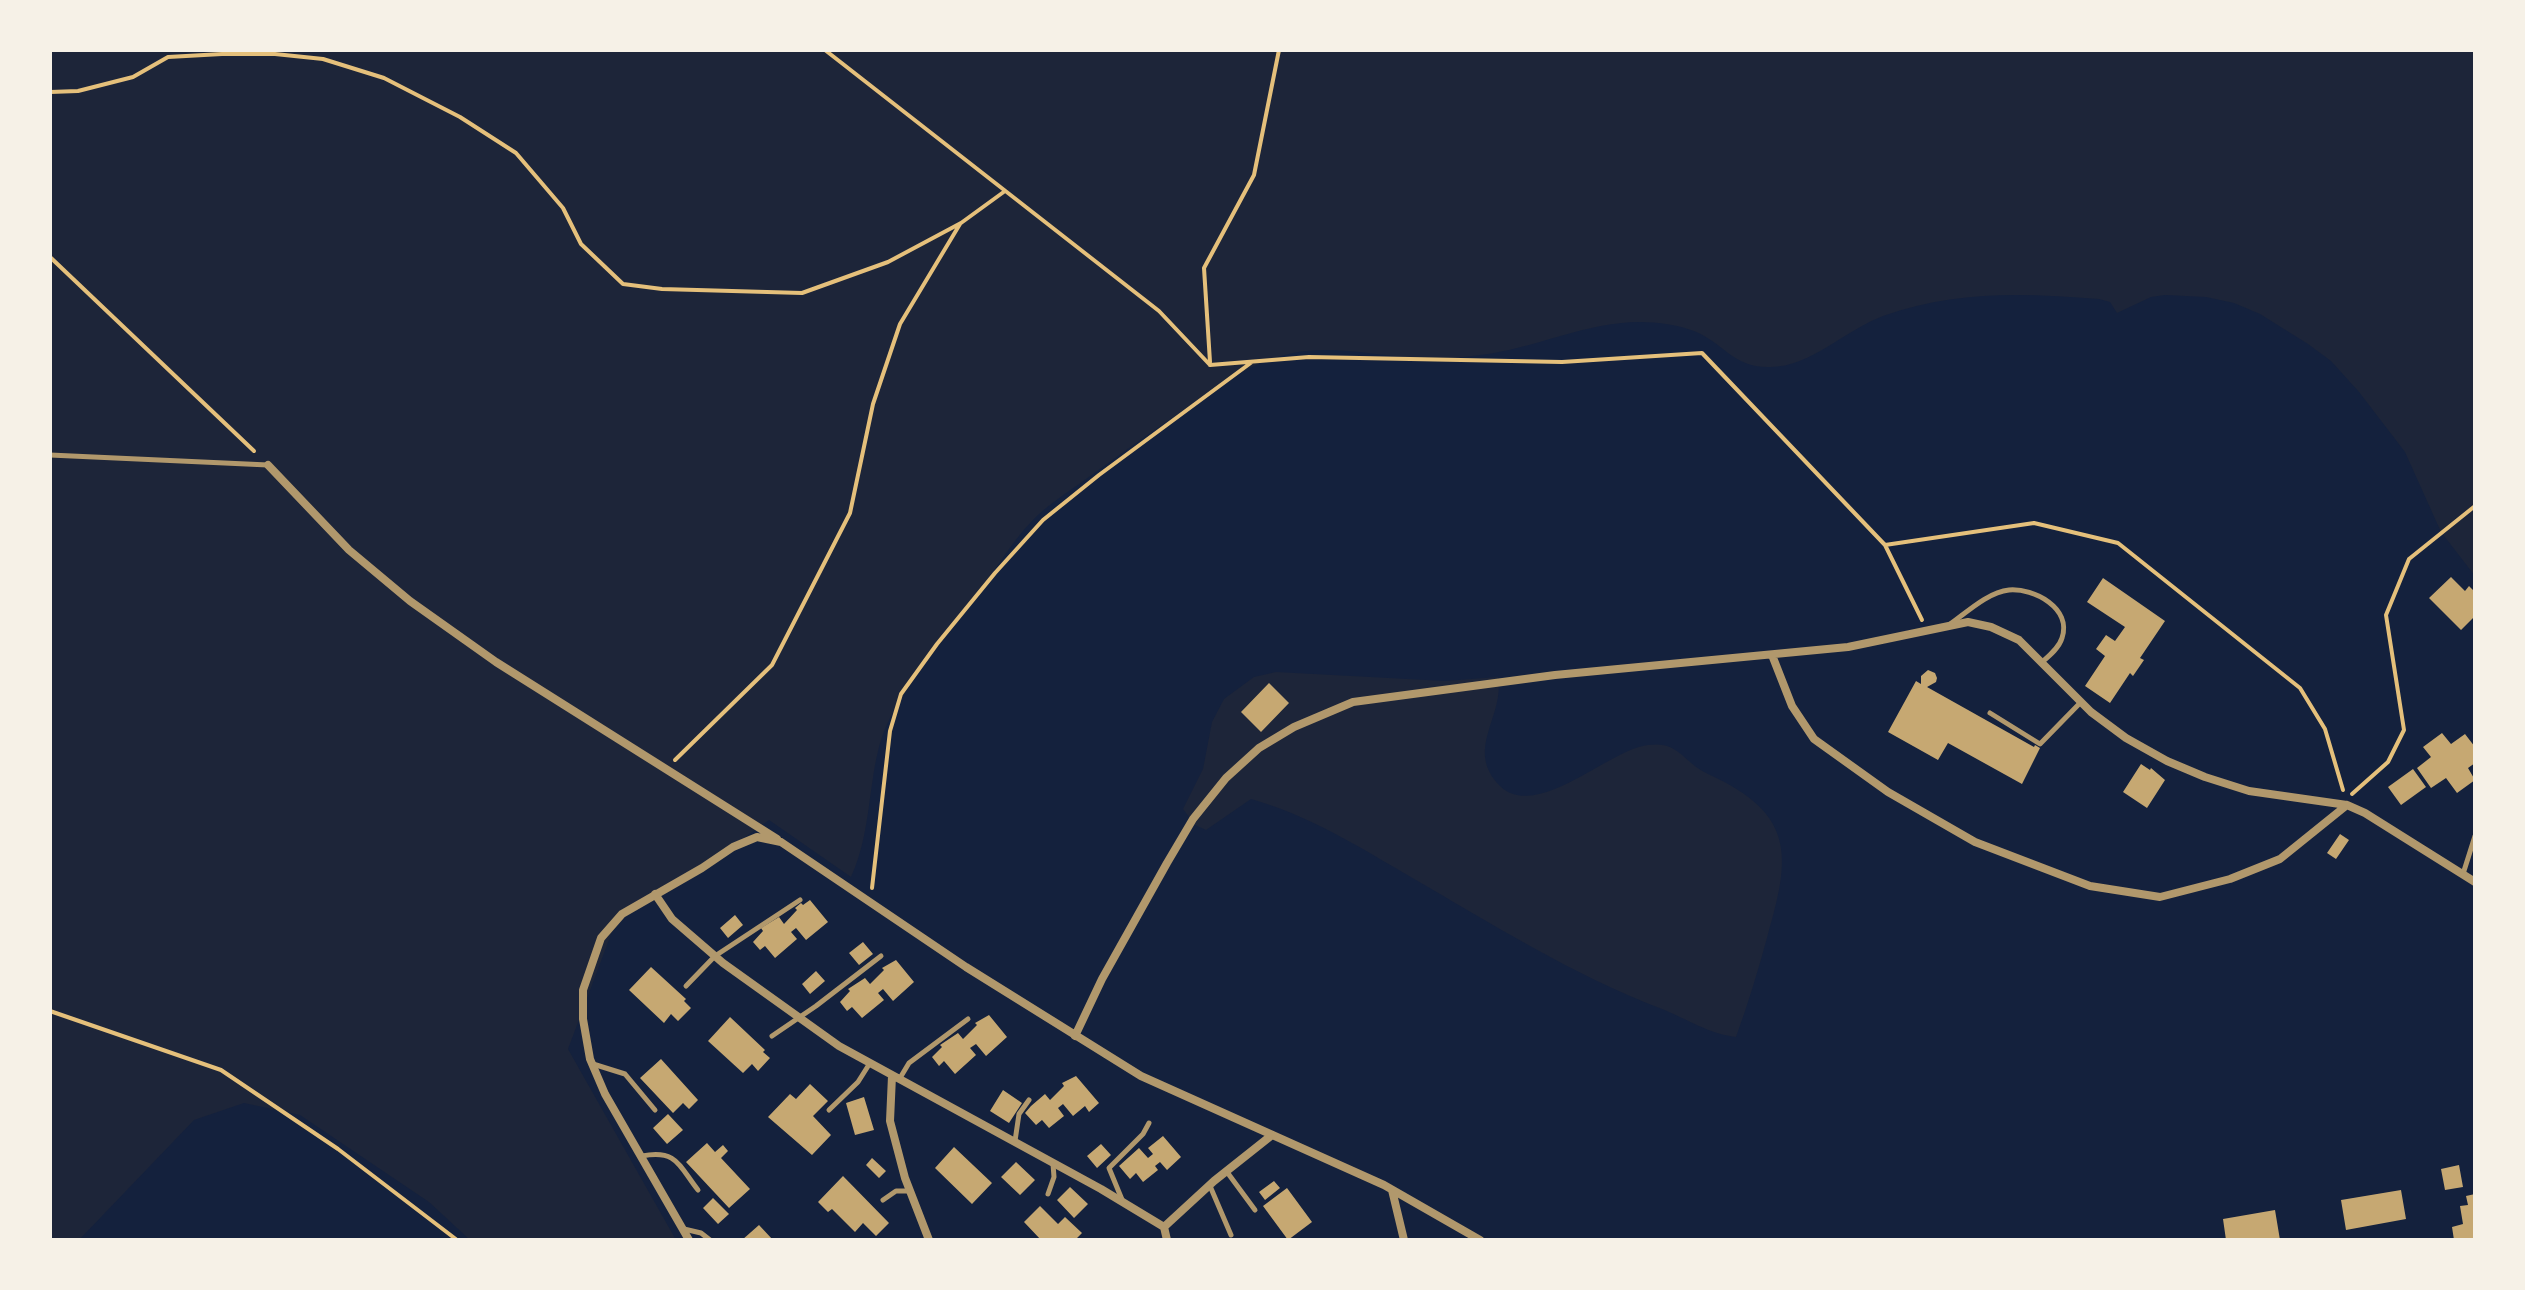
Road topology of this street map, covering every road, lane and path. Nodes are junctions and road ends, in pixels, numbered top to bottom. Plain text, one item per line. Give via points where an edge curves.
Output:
1 (825, 50) edge
2 (1279, 50) edge
3 (50, 92) edge
4 (1005, 191) junction
5 (961, 223) junction
6 (50, 257) edge
7 (1254, 361) junction
8 (1210, 365) junction
9 (50, 455) edge
10 (268, 465) junction
11 (2475, 506) edge
12 (1885, 545) junction
13 (1945, 627) junction
14 (1928, 631) junction
15 (1772, 655) junction
16 (2041, 663) junction
17 (2081, 702) junction
18 (1990, 713) dead end
19 (667, 767) junction
20 (2347, 805) junction
21 (2475, 836) edge
22 (781, 842) junction
23 (2463, 874) junction
24 (2475, 882) edge
25 (655, 894) junction
26 (800, 900) dead end
27 (870, 902) junction
28 (715, 956) junction
29 (881, 956) dead end
30 (686, 986) dead end
31 (50, 1011) edge
32 (799, 1018) junction
33 (968, 1019) dead end
34 (772, 1036) dead end
35 (1075, 1036) junction
36 (870, 1063) junction
37 (592, 1064) junction
38 (896, 1077) junction
39 (1029, 1100) dead end
40 (655, 1110) dead end
41 (829, 1110) dead end
42 (1149, 1123) dead end
43 (1272, 1135) junction
44 (1015, 1142) junction
45 (641, 1156) junction
46 (1053, 1163) junction
47 (1226, 1171) junction
48 (1210, 1185) junction
49 (698, 1190) dead end
50 (1392, 1190) junction
51 (910, 1191) junction
52 (1048, 1194) dead end
53 (883, 1200) dead end
54 (1123, 1203) junction
55 (1255, 1210) dead end
56 (1164, 1227) junction
57 (683, 1229) junction
58 (1231, 1235) dead end
59 (457, 1240) edge
60 (689, 1240) edge
61 (710, 1240) edge
62 (929, 1240) edge
63 (1167, 1240) edge
64 (1404, 1240) edge
65 (1480, 1240) edge

1 - 4 path
2 - 8 path via 1254,175 1204,268
3 - 5 path via 133,77 168,57 222,54 323,59 384,78 516,153 563,208 581,244 623,284 802,293 888,262
4 - 5 path
4 - 8 path via 1159,311
5 - 19 path via 900,324 873,404 850,513 772,665
6 - 10 path
7 - 8 path
7 - 12 path via 1309,357 1562,362 1702,353
7 - 27 path via 1043,520 985,584 901,694 890,731
9 - 10 lane
10 - 19 street via 349,550 410,601 496,662
11 - 12 path via 2409,559 2386,615 2404,730 2388,762 2345,799 2325,729 2300,688 2118,543 2034,523
12 - 14 path
13 - 14 street
13 - 16 street via 1968,622 1991,627 2019,640
13 - 16 lane via 1986,598 2007,590 2030,591 2061,615 2063,637
14 - 15 street
15 - 20 street via 1792,706 1814,739 1888,792 1975,842 2090,886 2160,897 2230,879 2280,859
15 - 35 street via 1555,675 1353,702 1294,727 1259,748 1226,778 1193,819
16 - 17 street
17 - 18 lane via 2040,744
17 - 20 street via 2126,738 2205,777 2249,791
19 - 22 street
20 - 23 street
21 - 23 lane
22 - 25 street via 757,837
22 - 27 street
23 - 24 street
25 - 28 street via 672,919
25 - 37 street via 622,914 601,938 590,966 583,1019
26 - 28 lane
27 - 35 street
28 - 30 lane
28 - 32 street
29 - 32 lane
31 - 59 path via 221,1070 338,1149
32 - 34 lane
32 - 36 street
33 - 38 lane
35 - 43 street via 1141,1076
36 - 38 street
36 - 41 lane
37 - 40 lane via 625,1074
37 - 45 street
38 - 44 street
38 - 51 street via 890,1121
39 - 44 lane via 1019,1114
42 - 54 lane via 1109,1168
43 - 47 street
43 - 50 street
44 - 46 street
45 - 49 lane via 660,1153 677,1160
45 - 57 street
46 - 52 lane
46 - 54 street
47 - 48 street
47 - 55 lane
48 - 56 street
48 - 58 lane
50 - 64 street
50 - 65 street
51 - 53 lane via 896,1191
51 - 62 street
54 - 56 street
56 - 63 street
57 - 60 street
57 - 61 lane

